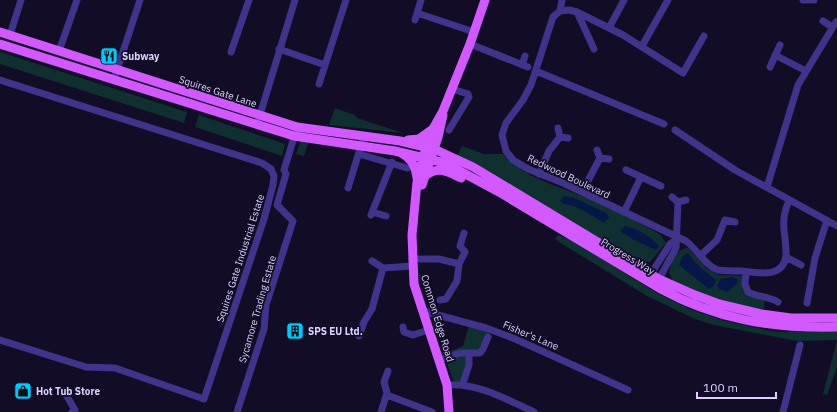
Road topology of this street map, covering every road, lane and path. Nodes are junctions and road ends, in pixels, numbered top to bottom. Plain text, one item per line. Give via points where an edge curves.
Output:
1 (21, 0) edge
2 (77, 0) edge
3 (140, 0) edge
4 (249, 0) edge
5 (294, 0) edge
6 (346, 0) edge
7 (421, 0) edge
8 (485, 0) edge
9 (562, 0) edge
10 (624, 0) edge
11 (668, 0) edge
12 (803, 0) edge
13 (814, 0) edge
14 (560, 11) junction
15 (577, 12) junction
16 (823, 21) dead end
17 (834, 24) edge
18 (609, 28) junction
19 (0, 32) edge
20 (474, 32) junction
21 (10, 36) junction
22 (704, 36) dead end
23 (0, 44) edge
24 (470, 44) junction
25 (780, 45) dead end
26 (642, 46) junction
27 (279, 48) junction
28 (594, 49) dead end
29 (59, 51) junction
30 (231, 52) dead end
31 (775, 55) junction
32 (525, 56) dead end
33 (325, 65) junction
34 (770, 67) dead end
35 (536, 71) junction
36 (806, 71) junction
37 (115, 75) junction
38 (0, 80) edge
39 (319, 84) dead end
40 (452, 88) junction
41 (443, 111) junction
42 (258, 121) junction
43 (664, 124) dead end
44 (558, 128) dead end
45 (433, 129) junction
46 (449, 130) dead end
47 (675, 130) dead end
48 (295, 131) junction
49 (364, 136) junction
50 (560, 137) junction
51 (568, 138) dead end
52 (400, 141) junction
53 (430, 148) junction
54 (360, 150) junction
55 (596, 150) dead end
56 (395, 151) junction
57 (428, 158) junction
58 (600, 158) junction
59 (609, 159) dead end
60 (392, 162) junction
61 (407, 168) dead end
62 (626, 170) dead end
63 (539, 174) junction
64 (425, 176) junction
65 (641, 177) junction
66 (417, 182) junction
67 (484, 184) junction
68 (661, 186) dead end
69 (767, 187) junction
70 (348, 188) dead end
71 (582, 192) junction
72 (672, 197) dead end
73 (686, 200) dead end
74 (678, 202) junction
75 (788, 203) dead end
76 (415, 206) junction
77 (624, 212) junction
78 (386, 216) dead end
79 (827, 220) junction
80 (735, 222) dead end
81 (837, 226) edge
82 (464, 233) dead end
83 (678, 238) junction
84 (701, 255) junction
85 (786, 257) junction
86 (372, 261) dead end
87 (412, 263) junction
88 (459, 264) junction
89 (801, 264) dead end
90 (383, 268) junction
91 (746, 272) junction
92 (652, 276) junction
93 (440, 300) dead end
94 (778, 302) dead end
95 (807, 303) dead end
96 (423, 311) junction
97 (837, 318) edge
98 (837, 327) edge
99 (429, 330) junction
100 (402, 332) dead end
101 (359, 336) dead end
102 (488, 337) dead end
103 (0, 340) edge
104 (800, 345) dead end
105 (469, 354) junction
106 (439, 360) junction
107 (388, 371) dead end
108 (464, 380) dead end
109 (447, 385) junction
110 (628, 390) dead end
111 (65, 393) dead end
112 (387, 396) junction
113 (72, 412) edge
114 (237, 412) edge
115 (382, 412) edge
116 (432, 412) edge
117 (449, 412) edge
118 (534, 412) edge
119 (783, 412) edge

1 - 21 street
2 - 29 street
3 - 37 street
4 - 30 street
5 - 27 street
6 - 33 street
7 - 20 street via 416,17
8 - 20 main road, Common Edge Road
9 - 14 street
10 - 18 street
11 - 26 street
12 - 13 street
14 - 15 street
14 - 35 street, Redwood Boulevard via 550,24
15 - 18 street
15 - 28 street
16 - 17 street
17 - 36 street
18 - 26 street
19 - 21 main road, Squires Gate Lane
20 - 24 main road, Common Edge Road
21 - 29 main road, Squires Gate Lane
22 - 26 street via 683,74
23 - 37 main road, Squires Gate Lane
24 - 32 street via 525,66
24 - 40 main road, Common Edge Road
25 - 31 street
27 - 33 street
27 - 42 street
29 - 37 main road, Squires Gate Lane
31 - 34 street
31 - 36 street
33 - 39 street
35 - 43 street
35 - 63 street, Redwood Boulevard via 526,94 506,123 502,135 509,156
36 - 69 street via 798,85
37 - 42 main road, Squires Gate Lane
38 - 103 street, Squires Gate Industrial Estate via 262,163 271,169 274,176 264,219 204,399 114,368 86,368
40 - 41 main road, Common Edge Road
40 - 46 street via 468,94 469,97
41 - 45 main road, Common Edge Road
41 - 53 main road, Common Edge Road
42 - 48 main road, Squires Gate Lane
44 - 50 street
45 - 52 main road via 419,139
45 - 53 main road, Common Edge Road
47 - 69 street via 735,170
48 - 49 main road, Squires Gate Lane
48 - 54 main road, Squires Gate Lane
48 - 114 street, Sycamore Trading Estate via 277,205 293,221 266,305 264,329
49 - 52 main road, Squires Gate Lane
49 - 54 street
50 - 51 street
50 - 63 street via 549,151
52 - 53 main road, Squires Gate Lane
53 - 57 main road, Common Edge Road
53 - 92 main road, Progress Way via 473,167
54 - 56 main road, Squires Gate Lane
54 - 60 street, Squires Gate Lane
54 - 70 street
55 - 58 street
56 - 57 main road, Squires Gate Lane
56 - 66 main road via 408,158 416,170
57 - 64 main road, Common Edge Road
57 - 66 main road, Common Edge Road
57 - 67 main road, Progress Way via 450,166
58 - 59 street
58 - 71 street
60 - 61 street, Squires Gate Lane
60 - 78 street via 372,214
62 - 65 street
63 - 71 street, Redwood Boulevard
64 - 67 main road via 434,170 442,170
64 - 76 main road, Common Edge Road
65 - 68 street
65 - 77 street
66 - 76 main road, Common Edge Road
67 - 92 main road, Progress Way
69 - 79 street
71 - 77 street, Redwood Boulevard
72 - 74 street
73 - 74 street
74 - 83 street
75 - 85 street via 783,227
76 - 87 main road, Common Edge Road
77 - 83 street, Redwood Boulevard
79 - 81 street
79 - 95 street
80 - 84 street via 724,217 717,240
82 - 88 street via 460,246 469,252
83 - 84 street, Redwood Boulevard via 690,244
83 - 92 street via 670,244
83 - 92 street via 676,248
84 - 91 street, Redwood Boulevard via 714,269
85 - 89 street
85 - 91 street, Redwood Boulevard via 777,270 769,274
86 - 90 street
87 - 88 street via 439,259
87 - 90 street
87 - 96 main road, Common Edge Road via 414,284
88 - 93 street via 456,292
90 - 101 street via 374,312 364,322
91 - 94 street via 745,284 748,292
92 - 97 main road, Progress Way via 719,304 754,312 791,318
92 - 98 main road via 661,285 693,301 698,307 753,323 810,328
96 - 99 main road, Common Edge Road
96 - 110 street, Fisher's Lane via 513,338
99 - 100 street via 413,335
99 - 106 main road, Common Edge Road
102 - 105 street via 482,351
104 - 119 street
105 - 106 street via 460,353
105 - 108 street via 469,365
106 - 109 main road, Common Edge Road
107 - 112 street via 384,382
109 - 117 main road, Common Edge Road
109 - 118 street via 456,384 481,390
111 - 113 street via 75,410
112 - 115 street
112 - 116 street

